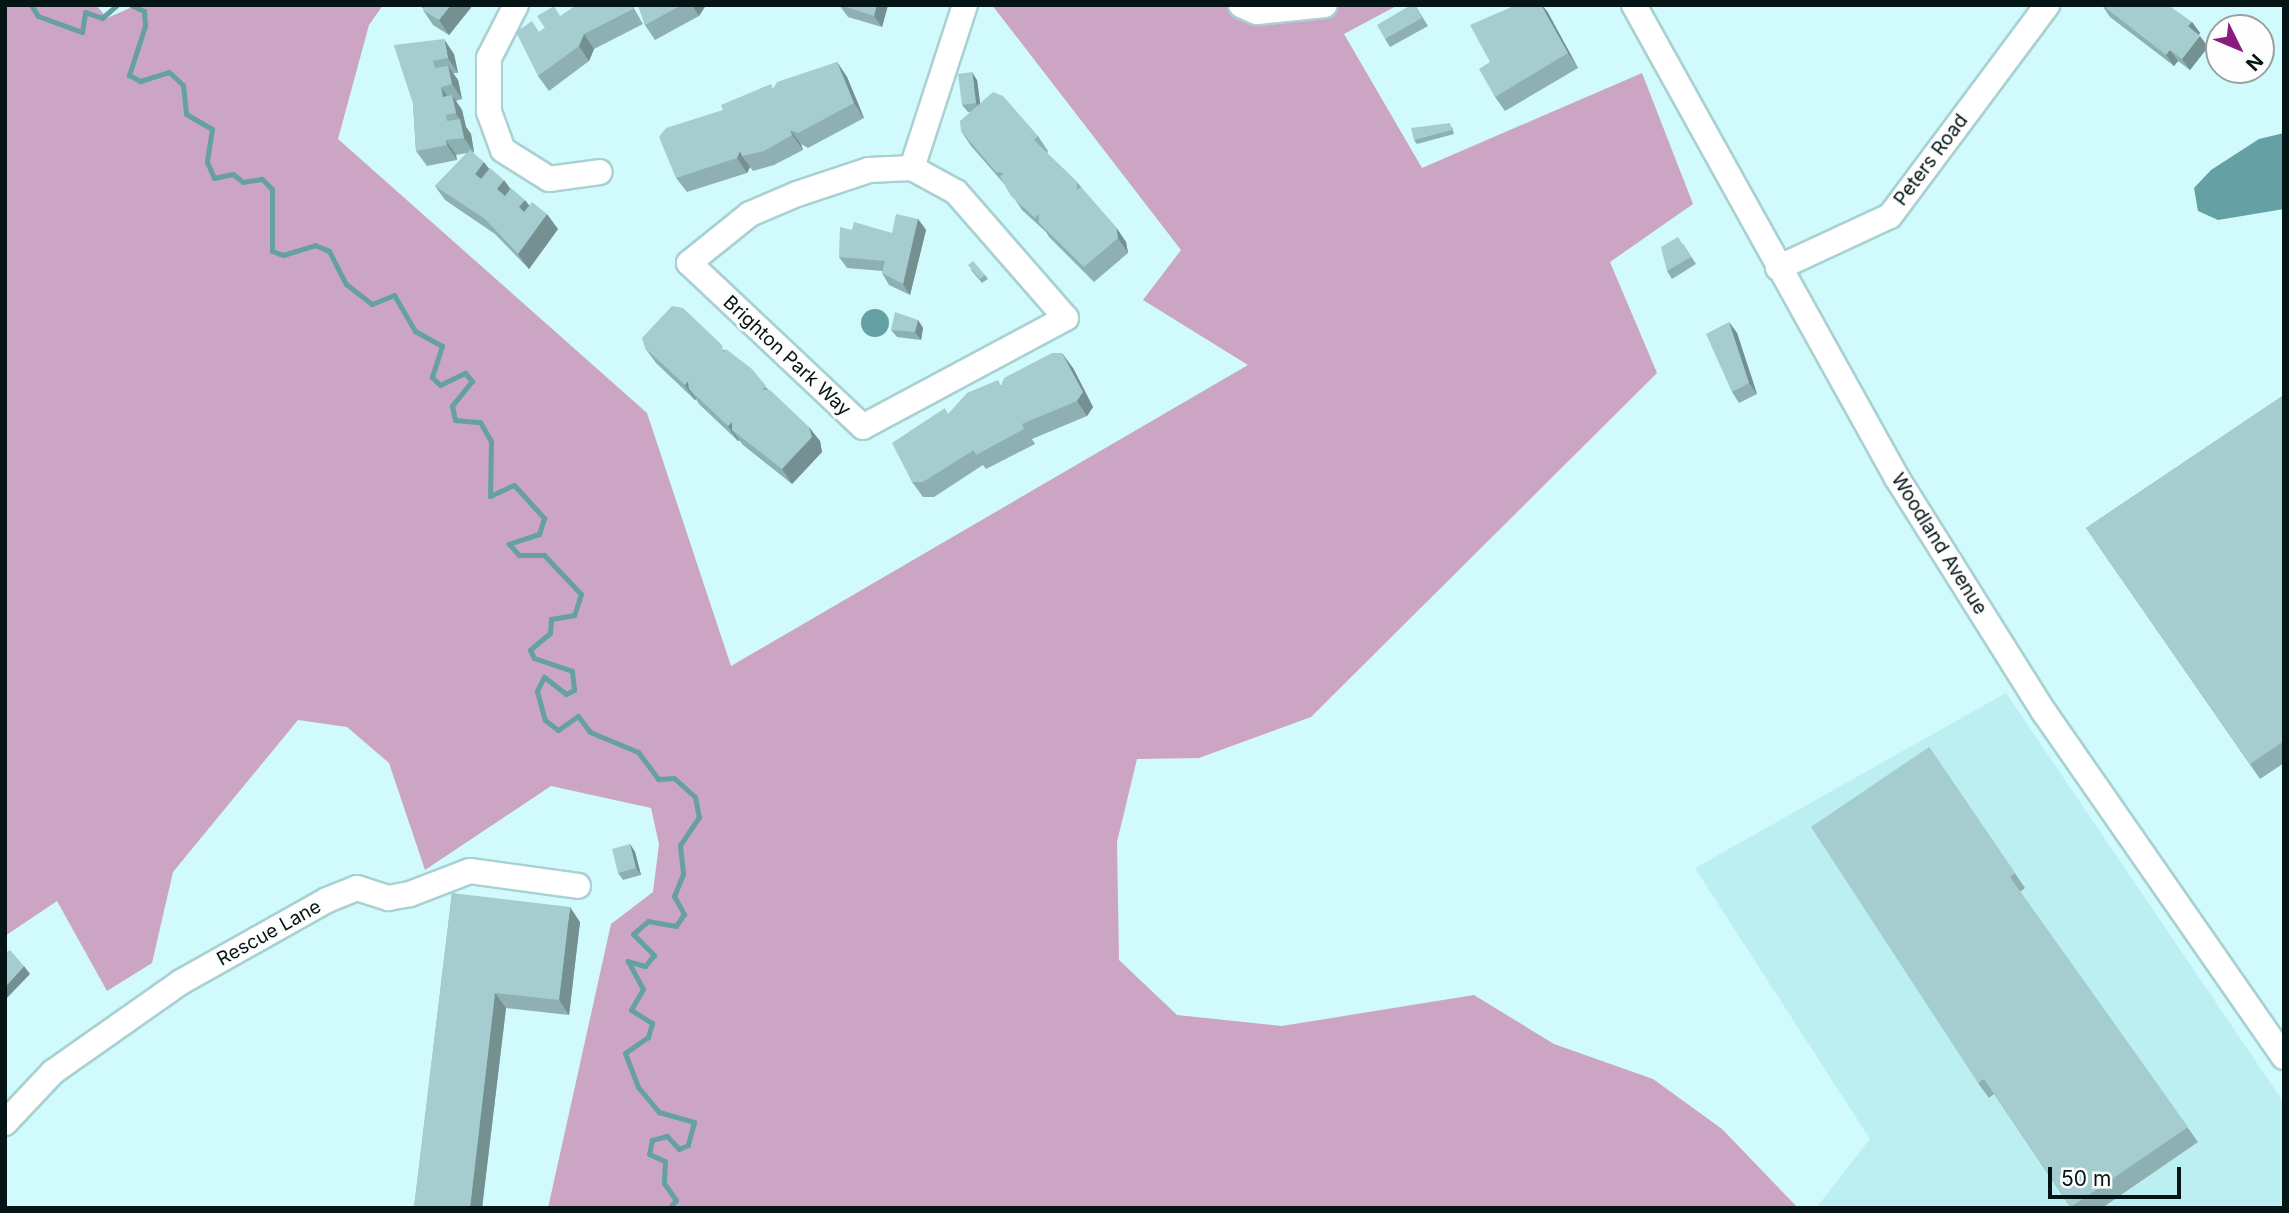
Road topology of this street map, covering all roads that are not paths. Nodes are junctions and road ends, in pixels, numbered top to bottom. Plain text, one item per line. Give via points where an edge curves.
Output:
1 (516, 5) edge
2 (965, 5) edge
3 (1241, 5) edge
4 (1325, 5) edge
5 (1634, 5) edge
6 (2047, 5) edge
7 (912, 168) junction
8 (600, 172) dead end
9 (1778, 268) junction
10 (578, 886) dead end
11 (2284, 1057) edge
12 (5, 1122) edge

1 - 8 street via 489,58 489,112 503,150 549,179
2 - 7 street
3 - 4 street via 1257,12
5 - 9 street, Woodland Avenue
6 - 9 street, Peters Road via 1890,216
7 - 7 street, Brighton Park Way via 869,170 797,194 739,221 689,263 863,427 1066,318 956,192
9 - 11 street, Woodland Avenue via 1897,478 2044,712
10 - 12 street, Rescue Lane via 470,872 388,898 357,888 337,896 181,982 53,1072

